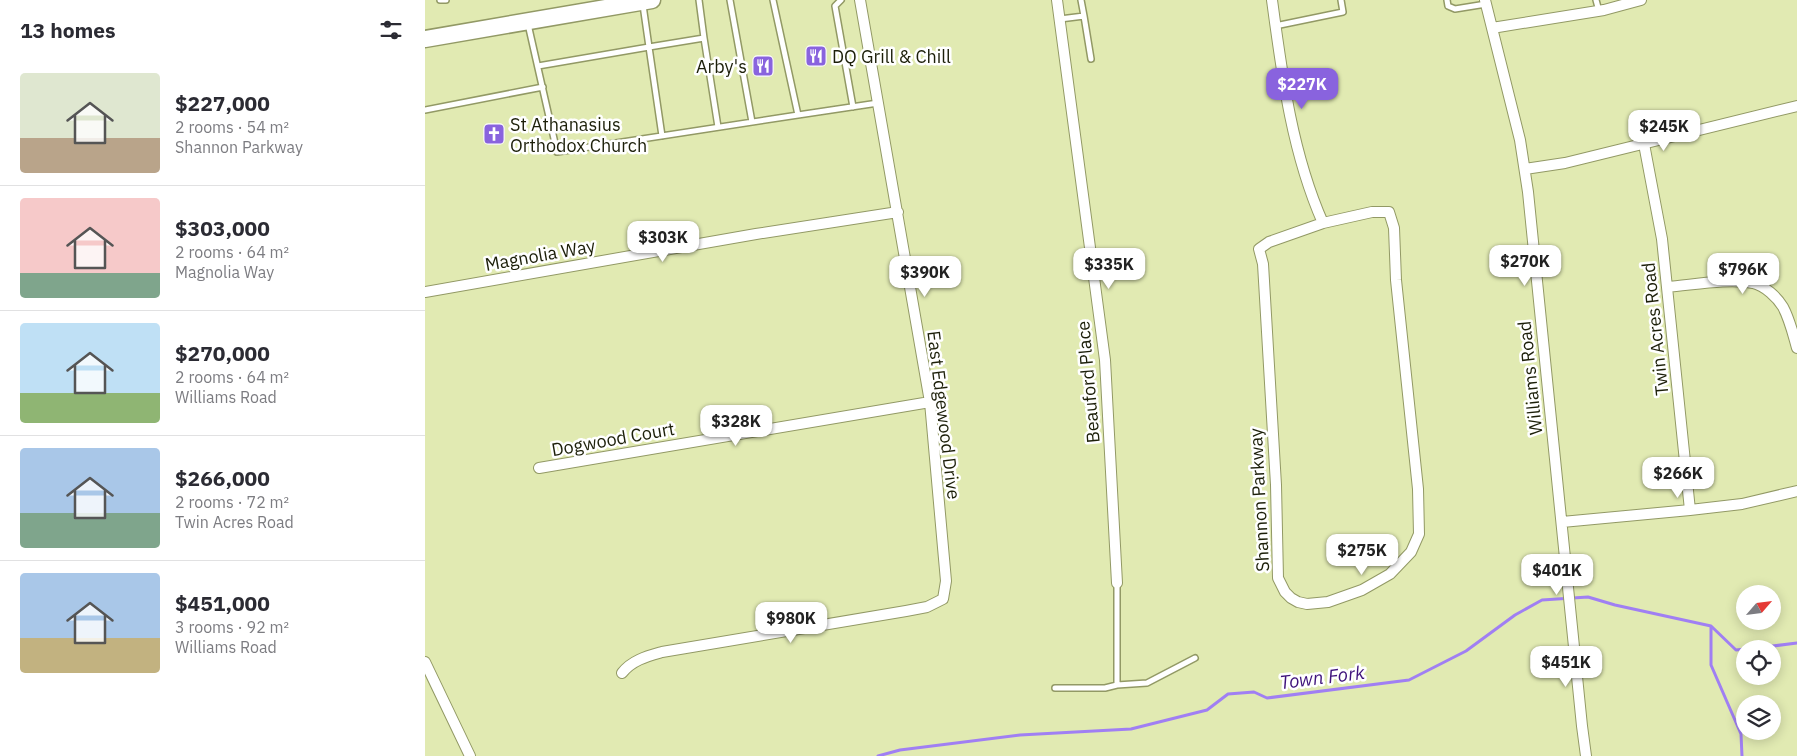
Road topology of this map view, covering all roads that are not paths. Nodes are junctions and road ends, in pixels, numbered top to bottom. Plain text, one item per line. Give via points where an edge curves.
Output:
1 (440, 0) edge
2 (446, 0) edge
3 (699, 0) edge
4 (730, 0) edge
5 (773, 0) edge
6 (841, 0) edge
7 (860, 0) edge
8 (1057, 0) edge
9 (1081, 0) edge
10 (1272, 0) edge
11 (1341, 0) edge
12 (1447, 0) edge
13 (1596, 0) edge
14 (1641, 0) edge
15 (642, 1) edge
16 (1485, 2) edge
17 (1599, 11) junction
18 (1084, 16) junction
19 (1060, 19) junction
20 (528, 21) junction
21 (1275, 26) junction
22 (1492, 28) junction
23 (704, 38) junction
24 (425, 39) edge
25 (649, 47) junction
26 (1091, 60) dead end
27 (538, 66) junction
28 (543, 88) junction
29 (879, 102) junction
30 (1797, 106) edge
31 (853, 107) junction
32 (425, 110) edge
33 (798, 116) junction
34 (752, 122) junction
35 (718, 127) junction
36 (662, 136) junction
37 (1644, 144) junction
38 (1525, 170) junction
39 (898, 212) junction
40 (1323, 224) junction
41 (1667, 287) junction
42 (425, 292) edge
43 (1797, 348) edge
44 (930, 402) junction
45 (539, 468) dead end
46 (1797, 491) edge
47 (1690, 510) junction
48 (1561, 522) junction
49 (1117, 583) joint
50 (1195, 658) dead end
51 (425, 662) edge
52 (622, 673) dead end
53 (1117, 685) junction
54 (1055, 688) dead end
55 (470, 756) edge
56 (1586, 756) edge

1 - 2 lane
3 - 23 lane
4 - 34 lane
5 - 33 lane
6 - 31 lane via 835,6
7 - 29 street, East Edgewood Drive
8 - 19 street, Beauford Place
9 - 18 lane
10 - 21 street
11 - 21 lane via 1343,12
12 - 16 lane via 1448,6 1455,9
13 - 17 lane
14 - 17 street
15 - 20 main road
15 - 25 lane
16 - 22 street, Williams Road
17 - 22 street
18 - 19 lane
18 - 26 lane
19 - 49 street, Beauford Place via 1105,360
20 - 24 main road
20 - 27 lane
21 - 40 street via 1295,142
22 - 38 street, Williams Road
23 - 25 lane
23 - 35 lane
25 - 27 lane
25 - 36 lane
27 - 28 lane
28 - 32 lane
28 - 36 lane via 557,152
29 - 31 lane
29 - 39 street, East Edgewood Drive
30 - 37 street
31 - 33 lane
33 - 34 lane
34 - 35 lane
35 - 36 lane
37 - 38 street
37 - 41 street, Twin Acres Road via 1662,239
38 - 48 street, Williams Road
39 - 42 street, Magnolia Way
39 - 44 street, East Edgewood Drive
40 - 40 street, Shannon Parkway via 1372,212 1389,212 1392,219 1418,489 1419,534 1411,552 1390,574 1362,590 1328,602 1307,604 1291,598 1278,578 1265,292 1259,249 1269,242
41 - 43 street via 1734,282 1762,287 1782,306
41 - 47 street, Twin Acres Road
44 - 45 street, Dogwood Court
44 - 52 street, East Edgewood Drive via 946,581 943,598 935,604 906,611 662,652 641,659
46 - 47 street via 1742,504
47 - 48 street
48 - 56 street, Williams Road
49 - 53 lane
50 - 53 lane via 1147,683
51 - 55 street
53 - 54 lane

